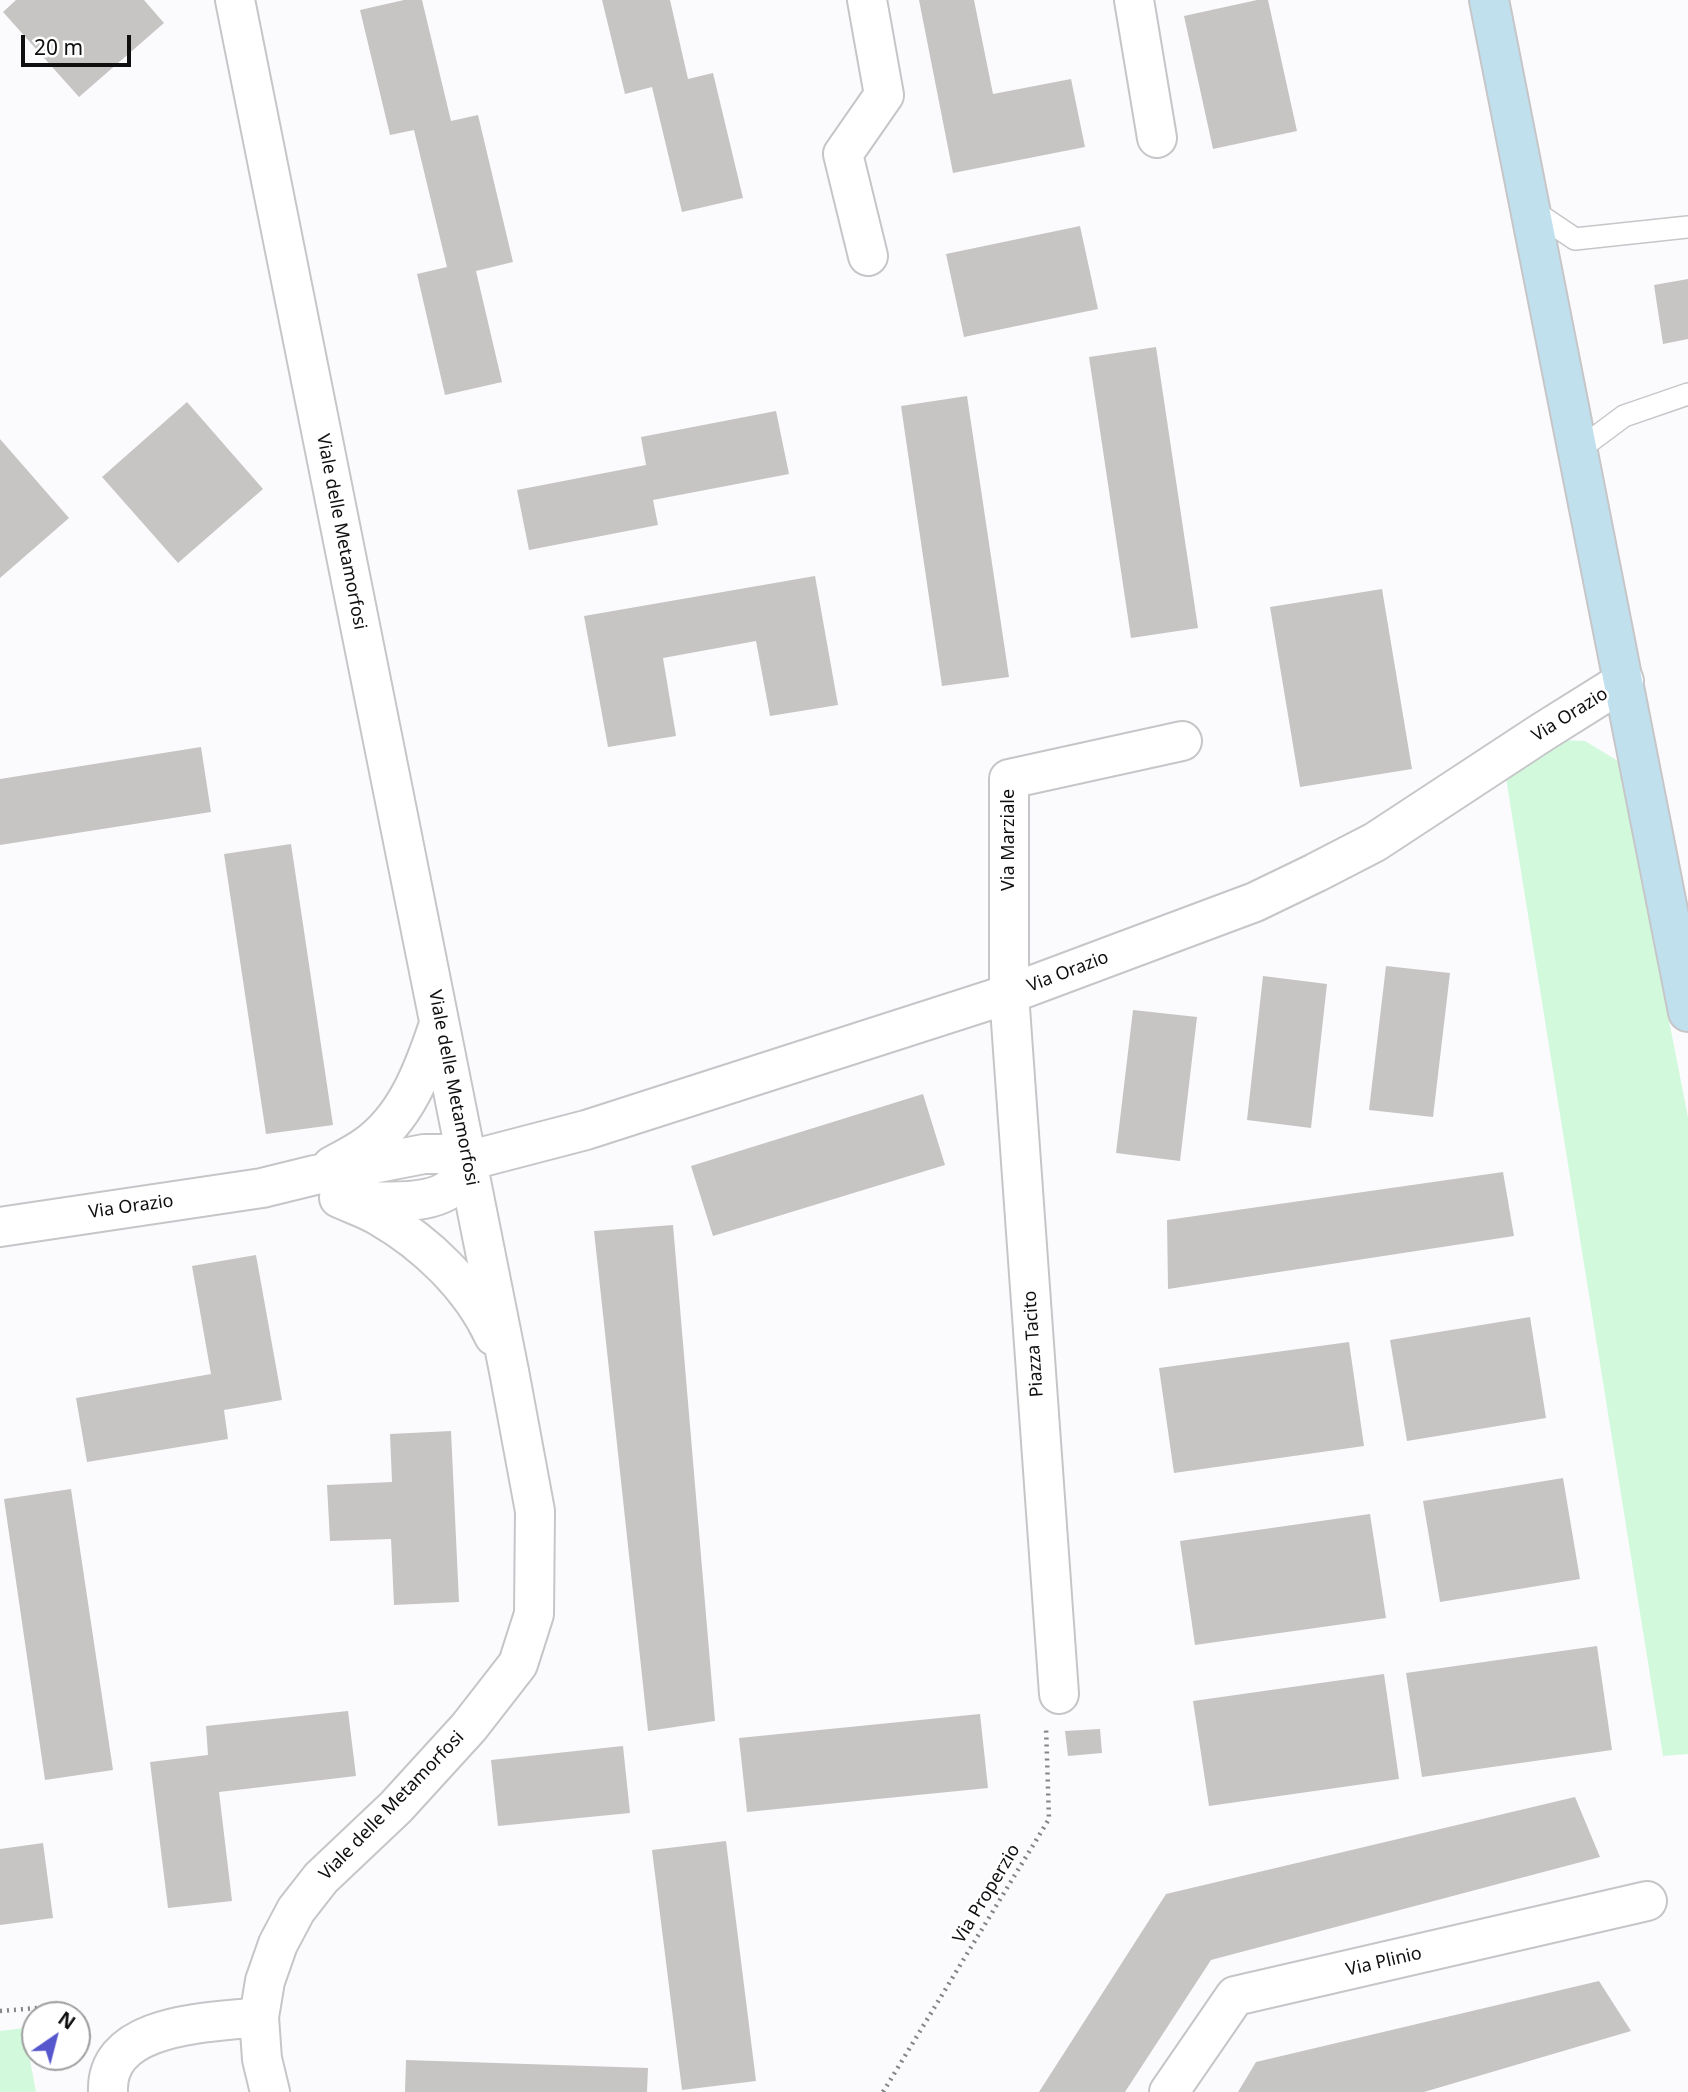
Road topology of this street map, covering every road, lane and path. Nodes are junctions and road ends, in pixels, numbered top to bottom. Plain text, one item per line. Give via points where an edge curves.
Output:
1 (234, 0) edge
2 (867, 0) edge
3 (1134, 0) edge
4 (1489, 0) edge
5 (1157, 138) dead end
6 (1529, 208) junction
7 (1688, 227) edge
8 (868, 256) dead end
9 (1688, 394) edge
10 (1577, 451) junction
11 (1624, 681) junction
12 (1182, 741) dead end
13 (1009, 995) junction
14 (1688, 1012) edge
15 (439, 1022) junction
16 (467, 1161) junction
17 (327, 1187) junction
18 (0, 1227) edge
19 (509, 1371) junction
20 (1059, 1694) joint
21 (1647, 1901) dead end
22 (21, 2009) edge
23 (0, 2011) edge
24 (259, 2017) junction
25 (108, 2092) edge
26 (271, 2092) edge
27 (883, 2092) edge
28 (1169, 2092) edge

1 - 15 street, Viale delle Metamorfosi
2 - 8 street via 884,95 843,154
3 - 5 street
4 - 6 main road
6 - 7 lane via 1575,239
6 - 10 main road
9 - 10 lane via 1624,416
10 - 11 main road
11 - 13 street, Via Orazio via 1375,842 1315,873 1255,902
11 - 14 main road
12 - 13 street, Via Marziale via 1009,779
13 - 16 street, Via Orazio via 599,1126
13 - 20 street, Piazza Tacito
15 - 16 street, Viale delle Metamorfosi
15 - 17 street, Via Orazio via 424,1070 396,1118
16 - 17 street, Via Orazio via 446,1154 424,1154
16 - 19 street, Viale delle Metamorfosi
17 - 18 street, Via Orazio via 262,1188
17 - 19 street via 421,1245 460,1283 487,1322
19 - 24 street, Viale delle Metamorfosi via 536,1511 534,1614 518,1664 469,1727 396,1807 321,1878 296,1910 264,1981
20 - 27 path, Via Properzio via 1046,1727 1049,1819
21 - 28 street, Via Plinio via 1235,1996
22 - 23 path
24 - 25 street via 144,2036 119,2058
24 - 26 street, Viale delle Metamorfosi via 262,2059

